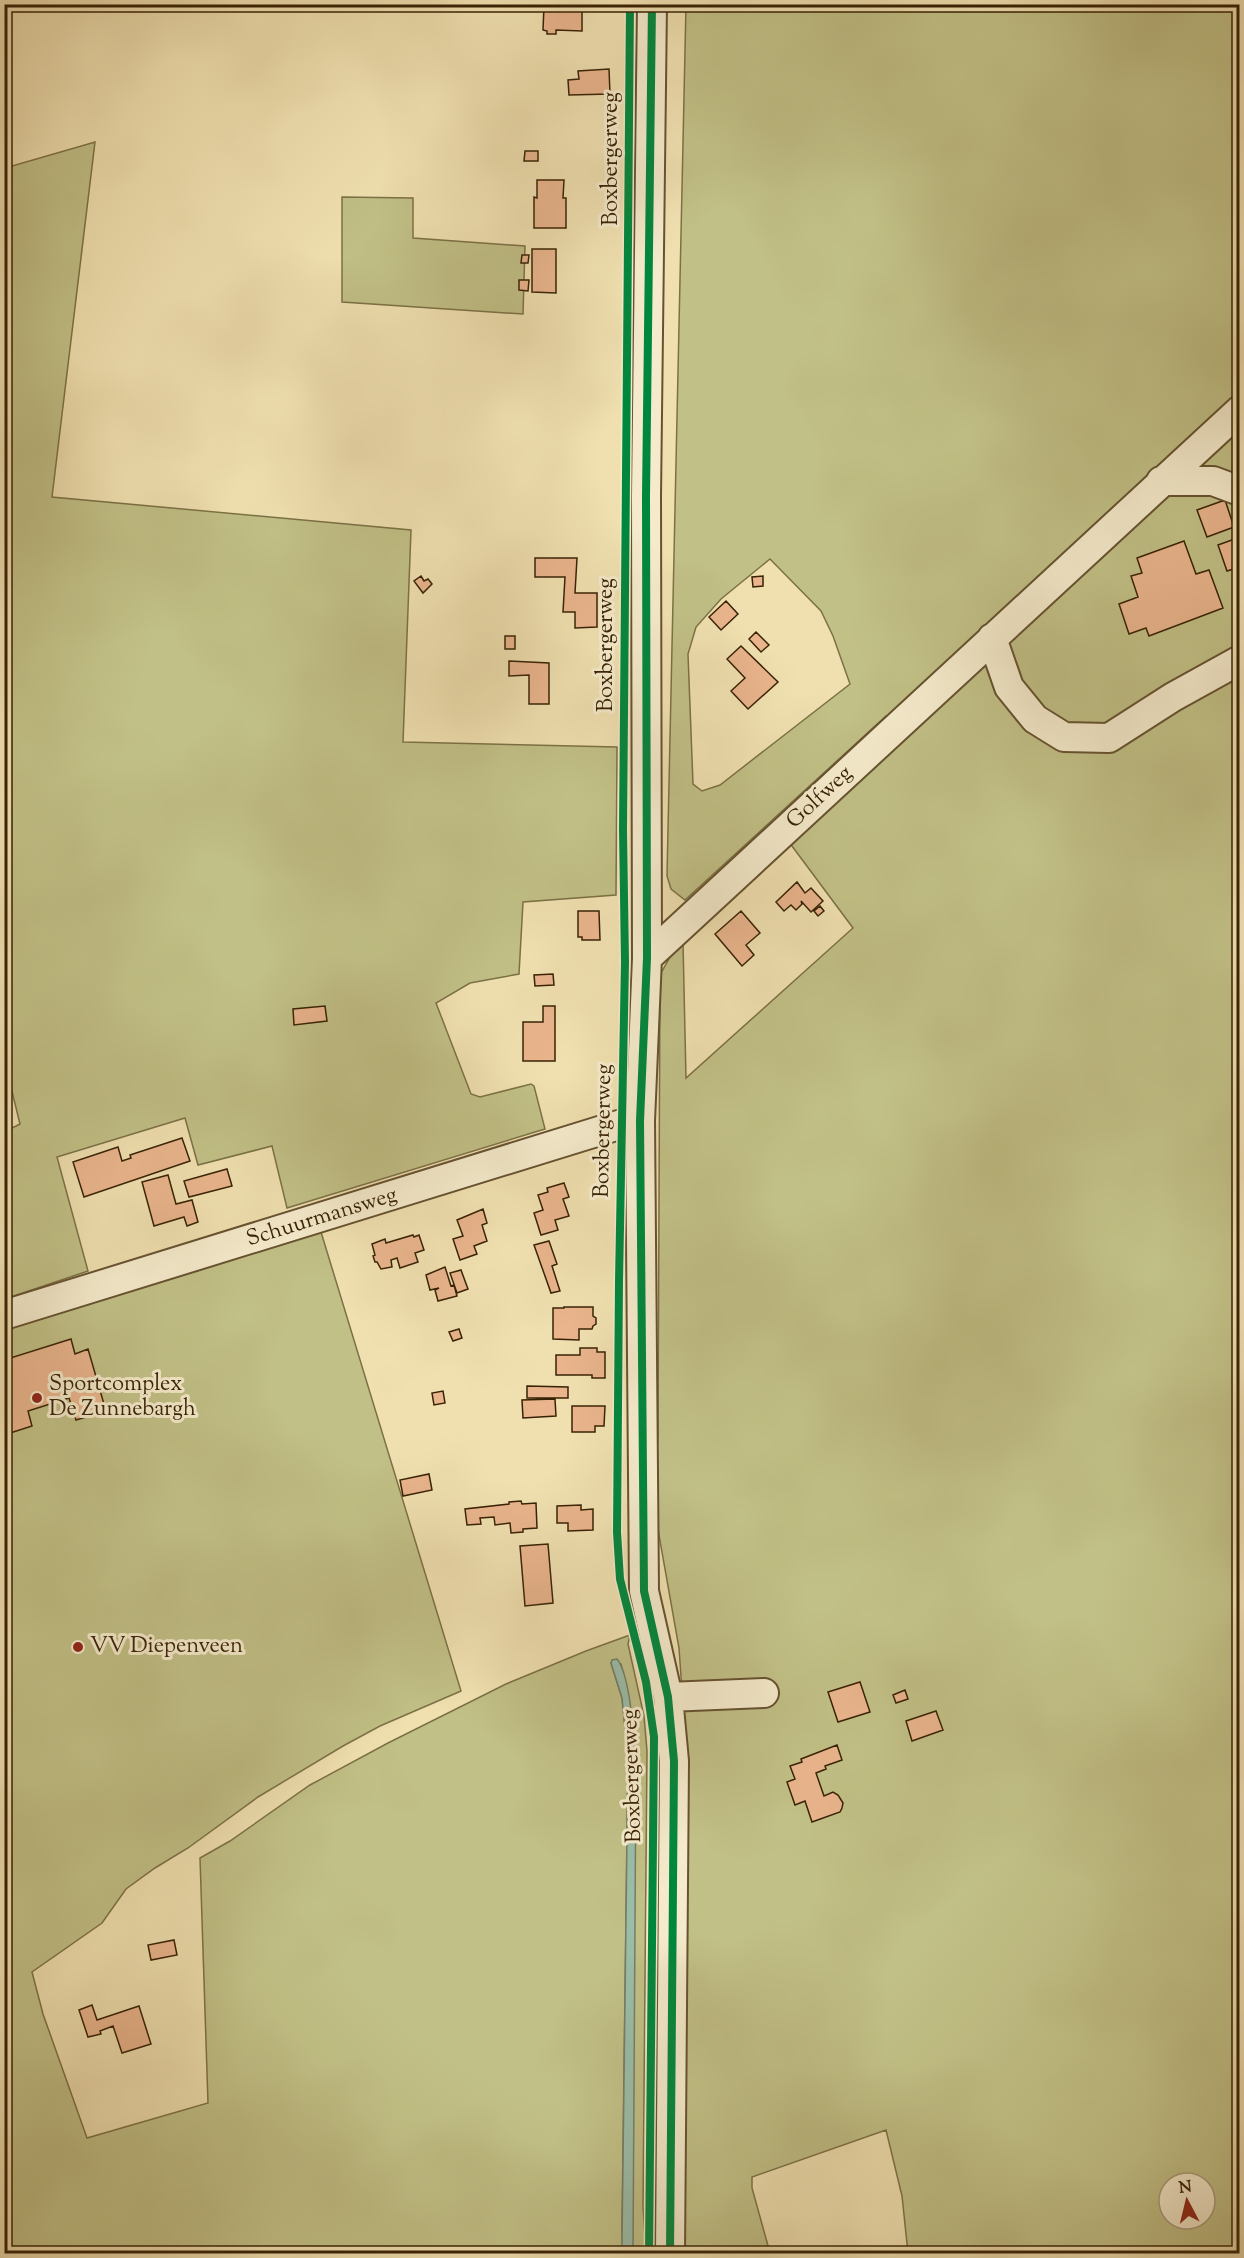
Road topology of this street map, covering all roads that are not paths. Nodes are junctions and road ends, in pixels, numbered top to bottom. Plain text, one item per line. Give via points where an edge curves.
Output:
1 (652, 4) edge
2 (1239, 410) edge
3 (1161, 481) junction
4 (1239, 491) edge
5 (992, 638) junction
6 (1239, 660) edge
7 (647, 958) junction
8 (640, 1121) junction
9 (4, 1315) edge
10 (764, 1693) dead end
11 (668, 1697) junction
12 (670, 2253) edge

1 - 7 street, Boxbergerweg via 646,496
2 - 3 street, Golfweg
3 - 4 street via 1213,481
3 - 5 street, Golfweg
5 - 6 street via 1009,687 1035,719 1064,737 1109,738
5 - 7 street, Golfweg
7 - 8 street, Boxbergerweg
8 - 9 street, Schuurmansweg
8 - 11 street, Boxbergerweg via 644,1591
10 - 11 street
11 - 12 street, Boxbergerweg via 674,1761

